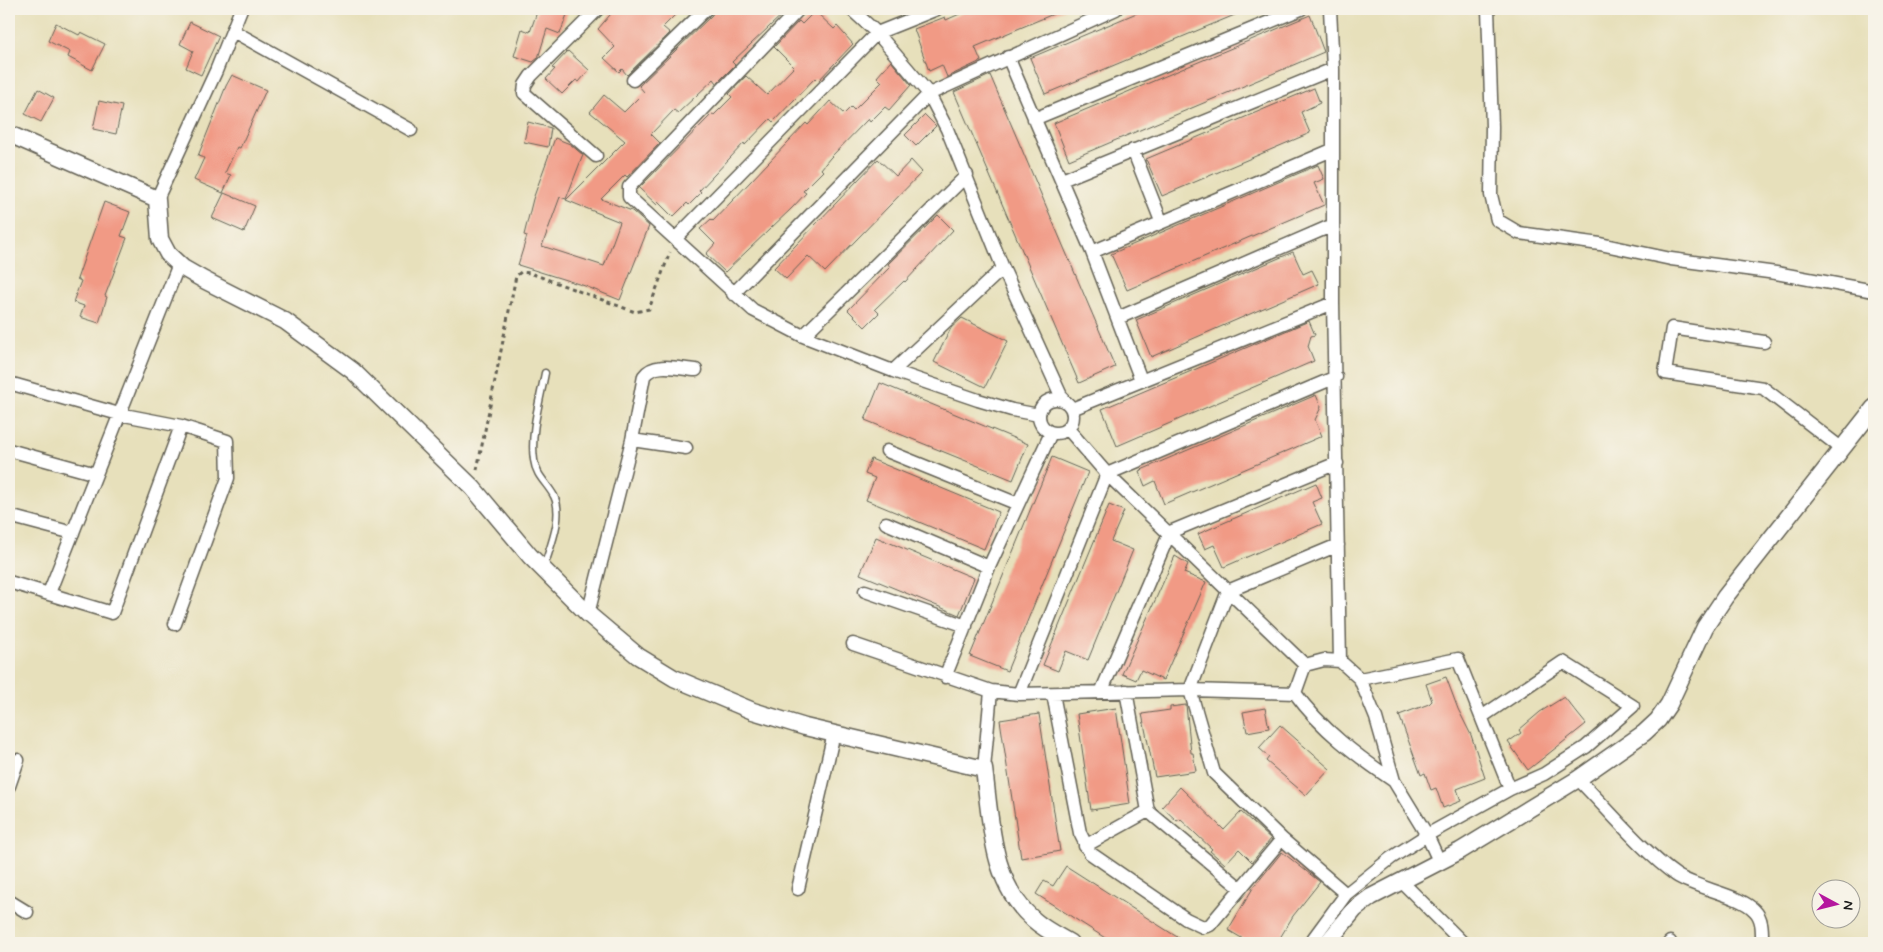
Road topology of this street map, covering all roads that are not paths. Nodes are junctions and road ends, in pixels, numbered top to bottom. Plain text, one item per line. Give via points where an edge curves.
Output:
1 (241, 9) edge
2 (598, 9) edge
3 (706, 9) edge
4 (799, 9) edge
5 (851, 9) edge
6 (937, 9) edge
7 (1116, 9) edge
8 (1301, 9) edge
9 (1330, 9) edge
10 (1488, 9) edge
11 (233, 31) junction
12 (877, 33) junction
13 (1008, 57) junction
14 (1333, 69) junction
15 (633, 80) dead end
16 (929, 94) junction
17 (1034, 119) junction
18 (411, 130) dead end
19 (9, 134) edge
20 (1133, 150) junction
21 (1332, 150) junction
22 (596, 156) dead end
23 (968, 175) junction
24 (1062, 180) junction
25 (157, 199) junction
26 (1160, 221) junction
27 (1333, 225) junction
28 (675, 239) junction
29 (1092, 252) junction
30 (179, 264) junction
31 (1003, 268) junction
32 (1874, 290) edge
33 (733, 294) junction
34 (1333, 303) junction
35 (1118, 318) junction
36 (803, 336) junction
37 (1764, 342) dead end
38 (696, 370) dead end
39 (893, 371) junction
40 (544, 373) dead end
41 (1336, 377) junction
42 (1141, 380) junction
43 (9, 383) edge
44 (1067, 404) junction
45 (1874, 408) edge
46 (119, 414) junction
47 (1039, 415) junction
48 (181, 426) junction
49 (1068, 429) junction
50 (1052, 433) junction
51 (632, 440) junction
52 (686, 448) dead end
53 (1841, 448) junction
54 (9, 450) edge
55 (887, 451) dead end
56 (1337, 463) junction
57 (96, 474) junction
58 (1107, 474) junction
59 (1018, 504) junction
60 (9, 516) edge
61 (886, 523) dead end
62 (1170, 532) junction
63 (73, 533) junction
64 (1338, 544) junction
65 (989, 567) junction
66 (544, 569) junction
67 (9, 582) edge
68 (865, 591) dead end
69 (1228, 591) junction
70 (49, 593) junction
71 (588, 614) junction
72 (175, 624) dead end
73 (966, 626) junction
74 (854, 644) dead end
75 (1340, 661) junction
76 (1306, 665) junction
77 (945, 676) junction
78 (1360, 679) junction
79 (1102, 690) junction
80 (1190, 690) junction
81 (991, 691) junction
82 (1126, 691) junction
83 (1295, 693) junction
84 (1019, 694) junction
85 (1053, 694) junction
86 (1483, 716) junction
87 (834, 733) junction
88 (18, 760) dead end
89 (984, 770) junction
90 (1578, 779) junction
91 (1394, 782) junction
92 (9, 786) edge
93 (1510, 789) junction
94 (1148, 811) junction
95 (1427, 835) junction
96 (1282, 839) junction
97 (1085, 846) junction
98 (1440, 863) junction
99 (1401, 881) junction
100 (1240, 888) junction
101 (798, 889) dead end
102 (1346, 894) junction
103 (9, 901) edge
104 (26, 912) dead end
105 (1070, 943) edge
106 (1310, 943) edge
107 (1327, 943) edge
108 (1463, 943) edge
109 (1762, 943) edge

1 - 11 street
2 - 22 street via 531,76 524,93
3 - 15 street
4 - 28 street via 629,187 629,197
5 - 12 street
6 - 12 street
7 - 13 street
8 - 17 street
9 - 14 street
10 - 32 street via 1492,127 1490,195 1497,220 1520,233
11 - 18 street
11 - 25 street
12 - 16 street
12 - 28 street
13 - 16 street
13 - 17 street
14 - 20 street
14 - 21 street
16 - 23 street
16 - 33 street
17 - 24 street
19 - 25 street
20 - 24 street
20 - 26 street
21 - 26 street
21 - 27 street
23 - 31 street
23 - 36 street
24 - 29 street
25 - 30 street via 160,239 168,254
26 - 29 street
27 - 34 street
27 - 35 street
28 - 33 street
29 - 35 street
30 - 46 street
30 - 66 street via 285,321 353,371 473,488
31 - 39 street
31 - 44 street
33 - 36 street via 753,310
34 - 41 street
34 - 42 street
35 - 42 street
36 - 39 street
37 - 53 street via 1672,328 1665,373 1763,388
38 - 51 street via 656,367 648,370 644,376
39 - 47 street via 978,400
40 - 66 lane via 534,459 537,474 554,497 557,507 557,520
41 - 56 street
41 - 58 street
42 - 44 street
43 - 46 street
44 - 47 street via 1050,400 1040,408
44 - 49 street via 1073,419
45 - 53 street
46 - 48 street
46 - 57 street
47 - 50 street via 1042,427
48 - 70 street via 112,613
48 - 72 street via 227,441 228,478
49 - 50 street
49 - 58 street
50 - 59 street
51 - 52 street
51 - 71 street
53 - 90 street via 1725,596 1705,627 1669,704 1658,720 1627,746
54 - 57 street
55 - 59 street
56 - 62 street
56 - 64 street
57 - 63 street
58 - 62 street
58 - 84 street
59 - 65 street
60 - 63 street
61 - 65 street
62 - 69 street
62 - 79 street
63 - 70 street
64 - 69 street
64 - 75 street
65 - 73 street
66 - 71 street
67 - 70 street
68 - 73 street
69 - 76 street
69 - 80 street
71 - 87 street via 638,656 674,678 753,711
73 - 77 street
74 - 77 street
75 - 76 street via 1324,660
75 - 78 street
76 - 83 street
77 - 81 street
78 - 86 street via 1458,659
78 - 91 street via 1376,718
79 - 82 street
79 - 85 street
80 - 82 street
80 - 83 street
80 - 96 street via 1214,775
81 - 84 street
81 - 89 street
82 - 94 street
83 - 91 street via 1326,729
84 - 85 street
85 - 97 street
86 - 93 street
86 - 93 street via 1563,662 1633,706 1586,747 1544,774
87 - 89 street
87 - 101 street
88 - 92 street
89 - 105 street via 995,846 1008,889 1034,921
90 - 98 street
90 - 109 street via 1677,875 1693,885 1748,904 1762,924
91 - 95 street
93 - 95 street
94 - 97 street
94 - 100 street
95 - 98 street
95 - 102 street via 1391,858
96 - 100 street
96 - 102 street
97 - 100 street via 1106,864 1202,927 1210,925
98 - 99 street
99 - 107 street via 1355,909
99 - 108 street
102 - 106 street
103 - 104 street

